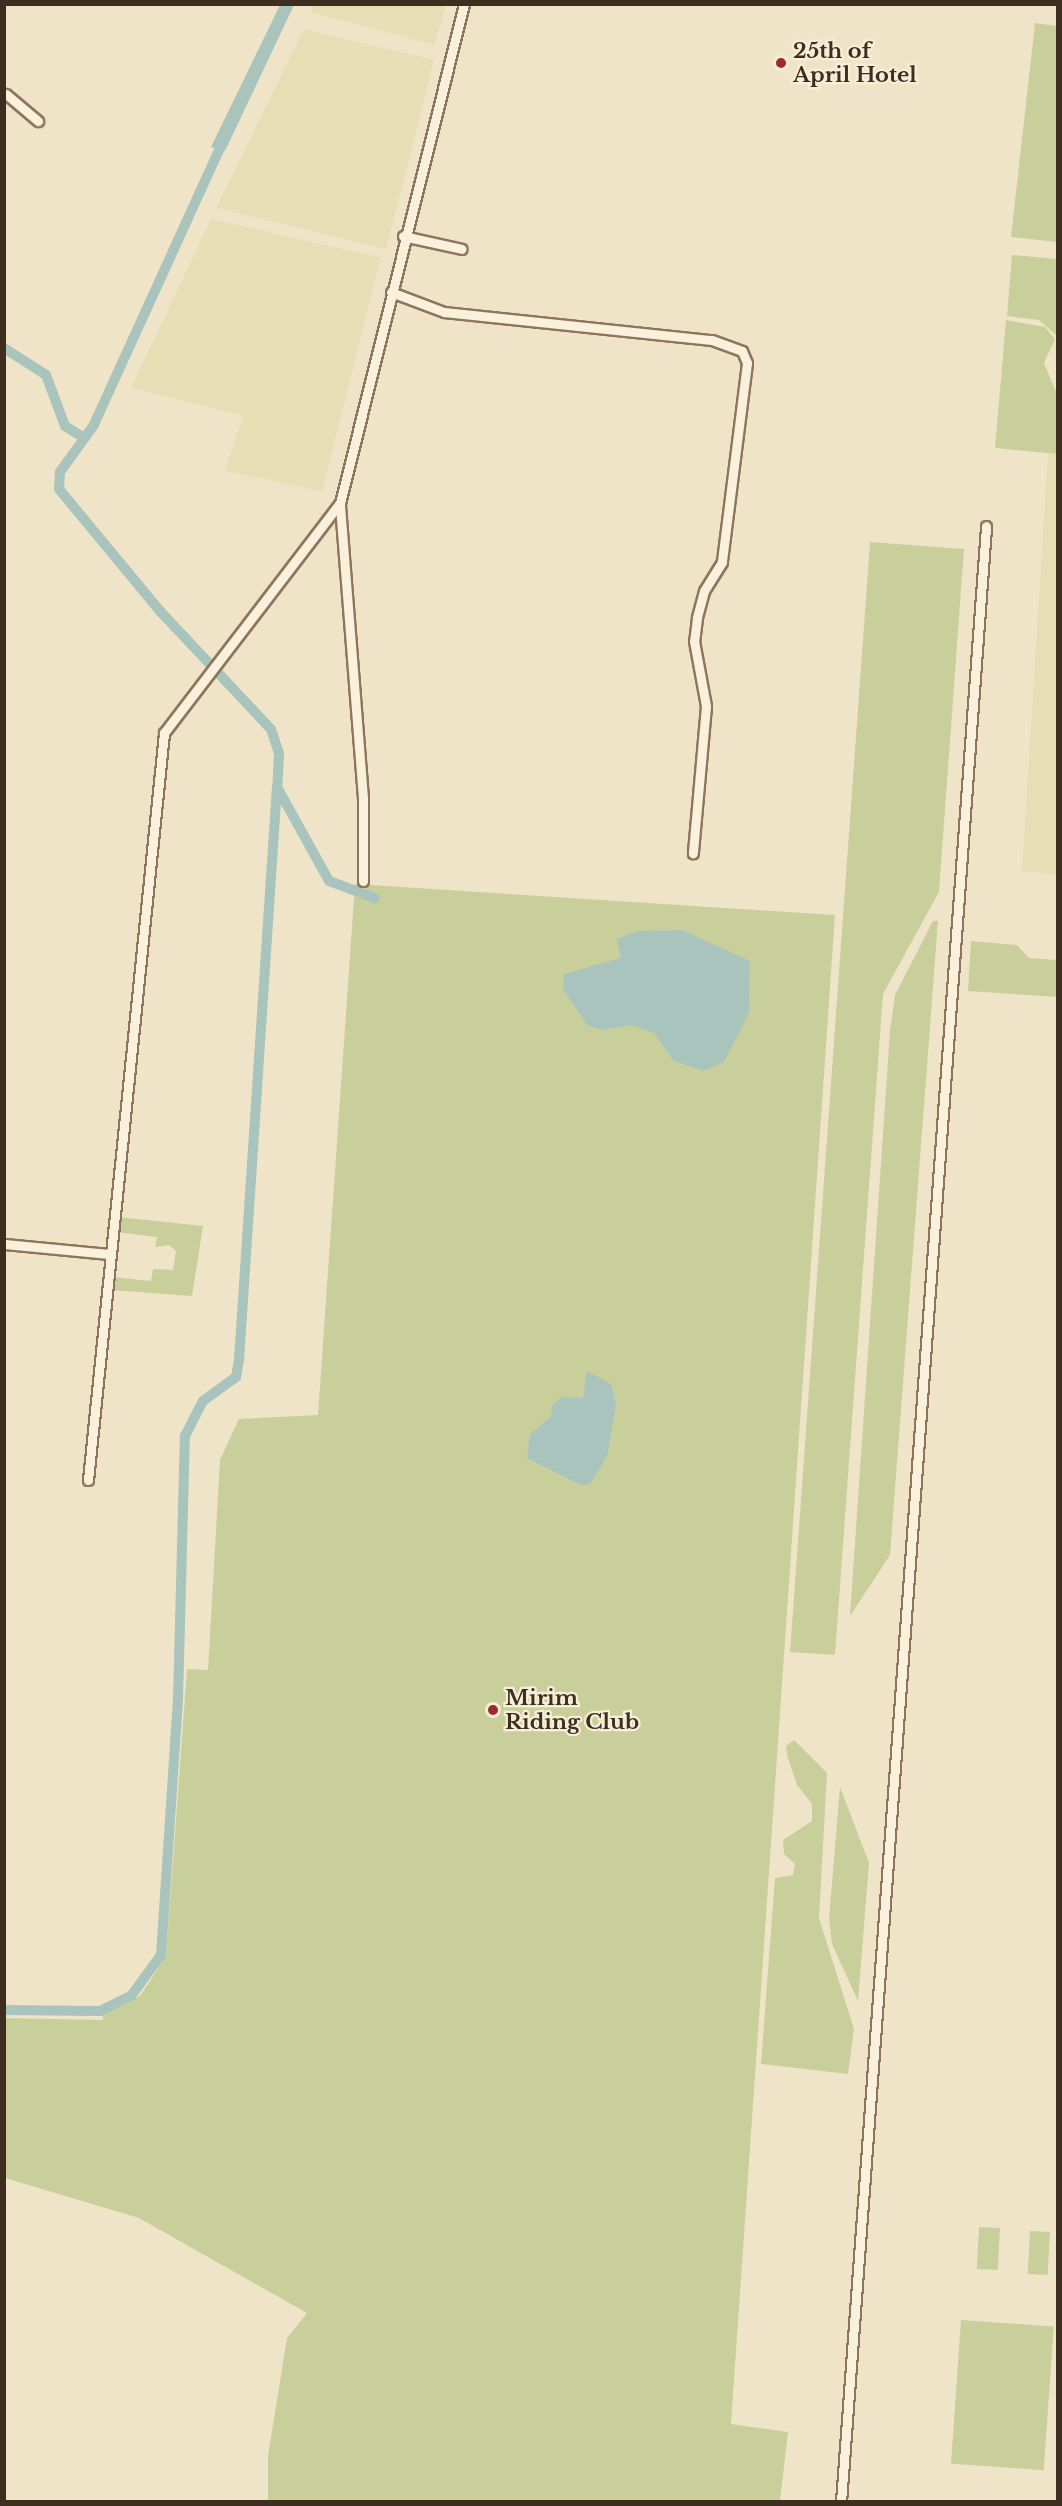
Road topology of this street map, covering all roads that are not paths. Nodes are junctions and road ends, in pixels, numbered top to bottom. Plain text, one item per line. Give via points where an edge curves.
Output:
1 (464, 4) edge
2 (6, 94) dead end
3 (38, 121) dead end
4 (403, 236) junction
5 (462, 249) dead end
6 (391, 292) junction
7 (340, 503) junction
8 (986, 526) dead end
9 (693, 853) dead end
10 (363, 881) dead end
11 (4, 1244) edge
12 (110, 1254) junction
13 (88, 1480) dead end
14 (841, 2502) edge

1 - 4 street
2 - 3 street
4 - 5 street
4 - 6 street
6 - 7 street
6 - 9 street via 444,312 712,340 742,351 747,363 722,562 704,591 695,630 706,706
7 - 10 street via 363,798
7 - 12 street via 164,733
8 - 14 street
11 - 12 street
12 - 13 street

